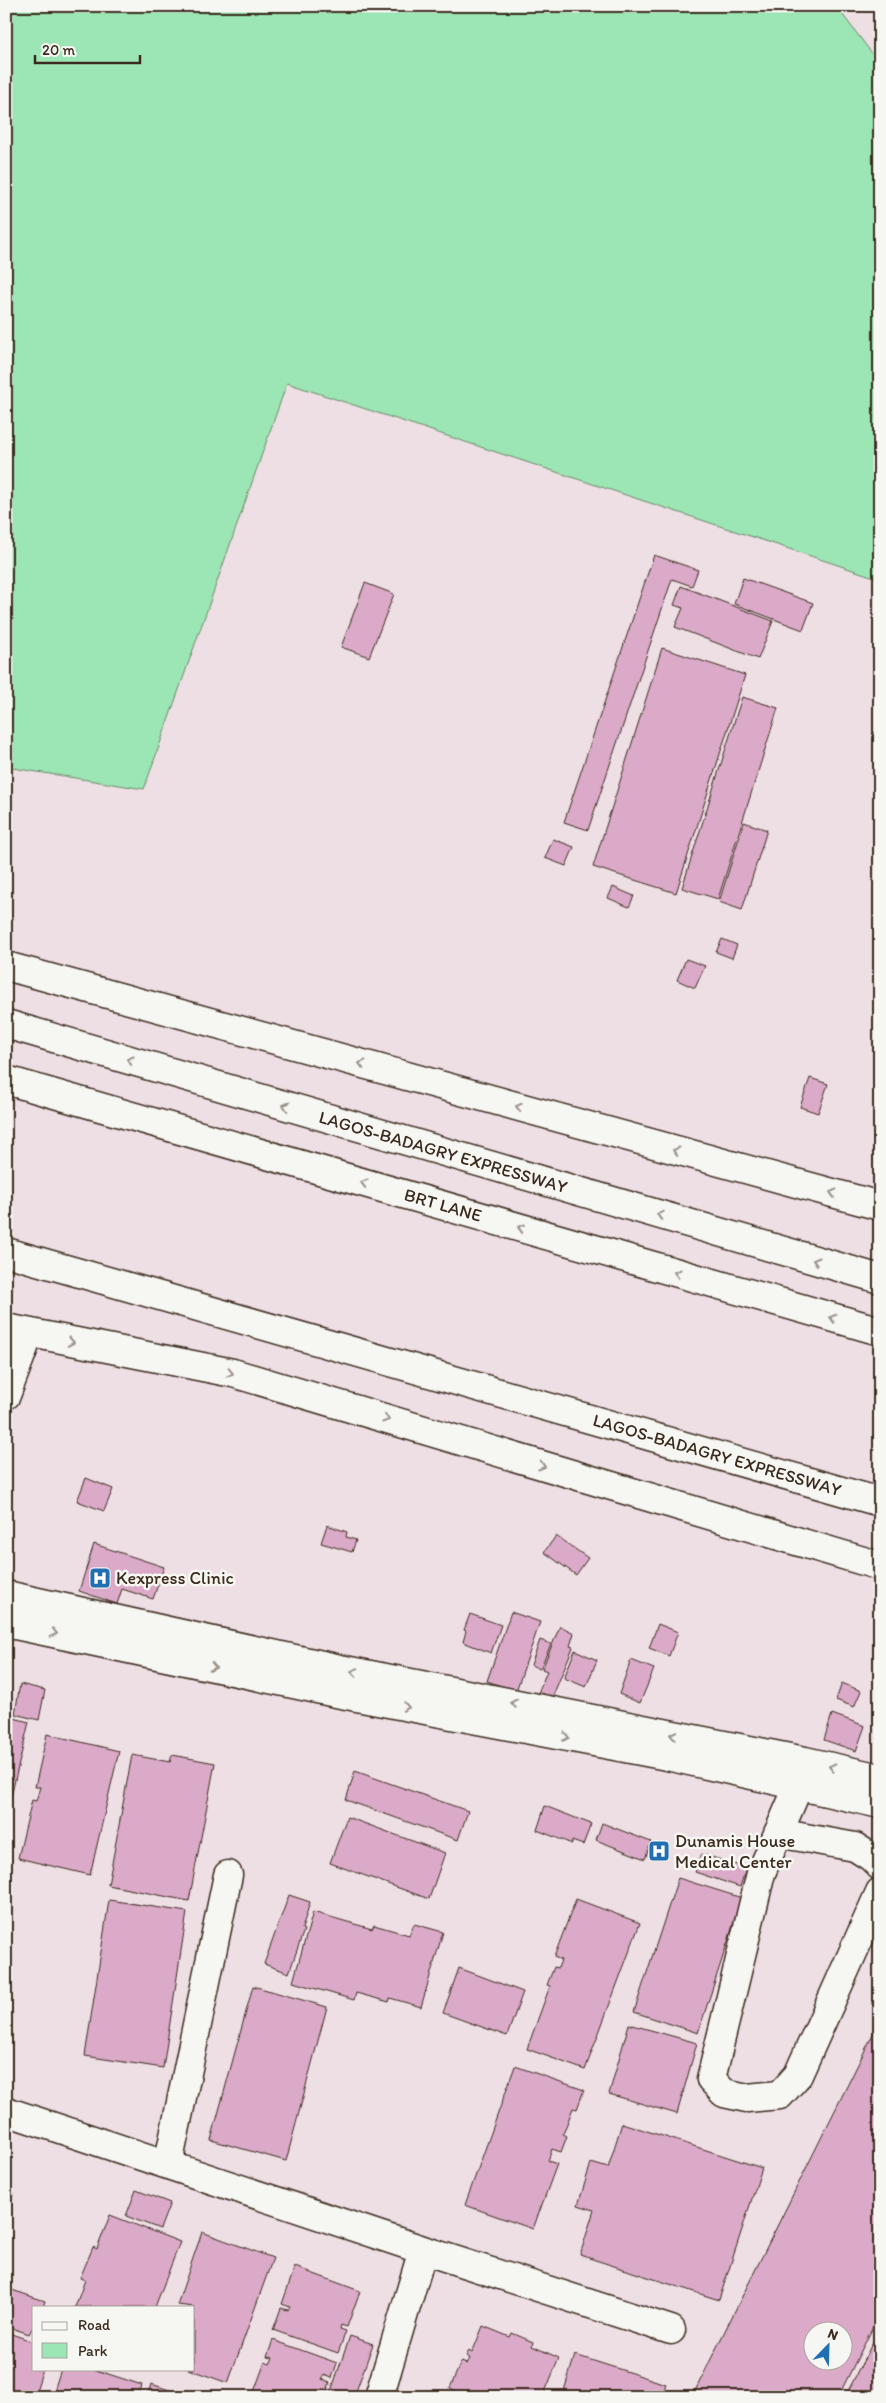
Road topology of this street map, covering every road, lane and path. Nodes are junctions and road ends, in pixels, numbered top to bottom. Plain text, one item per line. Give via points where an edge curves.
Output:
1 (6, 966) edge
2 (6, 1024) edge
3 (6, 1080) edge
4 (880, 1206) edge
5 (6, 1245) edge
6 (6, 1252) edge
7 (880, 1278) edge
8 (18, 1331) edge
9 (880, 1331) edge
10 (6, 1394) edge
11 (875, 1499) edge
12 (880, 1566) edge
13 (6, 1595) edge
14 (6, 1623) edge
15 (880, 1778) edge
16 (799, 1785) junction
17 (880, 1804) edge
18 (778, 1832) junction
19 (880, 1866) edge
20 (228, 1875) dead end
21 (880, 1892) edge
22 (6, 2111) edge
23 (168, 2165) junction
24 (423, 2250) junction
25 (670, 2330) dead end
26 (379, 2397) edge

4 -> 1 main road
7 -> 2 main road, LAGOS-BADAGRY EXPRESSWAY
9 -> 3 main road, BRT LANE
5 - 11 main road
6 - 11 main road, LAGOS-BADAGRY EXPRESSWAY
8 - 10 main road
8 -> 12 main road via 233,1374
15 -> 13 main road via 340,1669
14 -> 16 main road via 336,1694 667,1756
16 - 17 main road
16 - 18 main road
18 - 19 main road via 855,1847
18 - 21 main road via 761,1873 711,2079 724,2093 747,2098 780,2095 798,2076
20 - 23 main road
22 - 23 main road
23 - 24 main road
24 - 25 main road
24 - 26 main road

